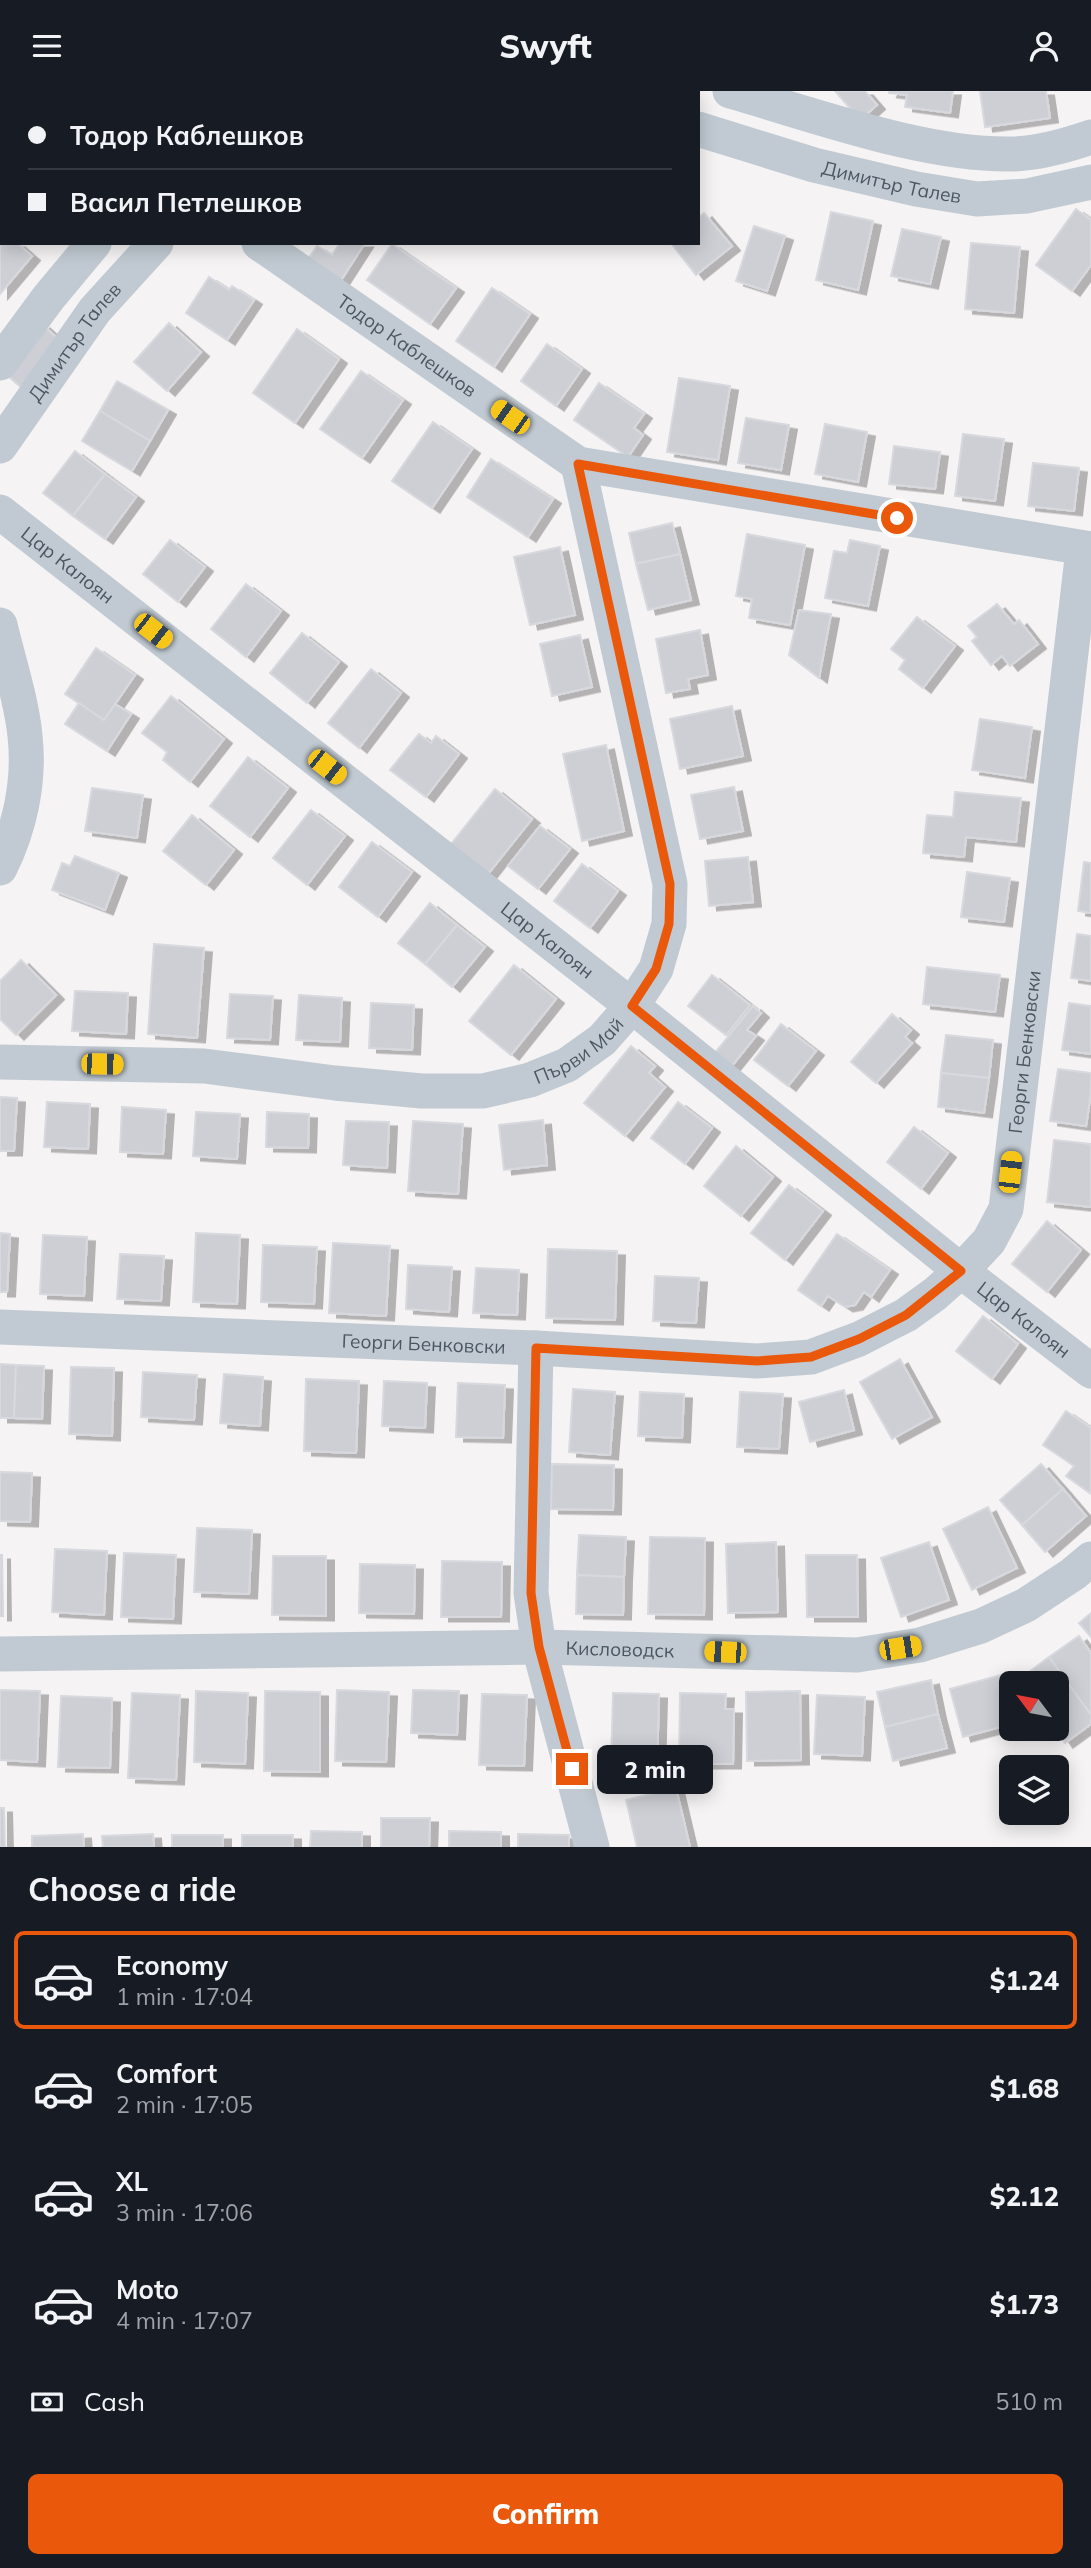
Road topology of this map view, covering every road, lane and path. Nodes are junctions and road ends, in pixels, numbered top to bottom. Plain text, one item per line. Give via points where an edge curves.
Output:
1 (730, 91) edge
2 (700, 130) edge
3 (1091, 138) edge
4 (1091, 183) edge
5 (92, 245) edge
6 (154, 245) edge
7 (262, 245) edge
8 (0, 363) edge
9 (0, 446) edge
10 (578, 464) junction
11 (0, 512) edge
12 (1087, 549) edge
13 (0, 625) edge
14 (0, 867) edge
15 (632, 1006) junction
16 (0, 1062) edge
17 (961, 1271) junction
18 (0, 1327) edge
19 (536, 1348) junction
20 (1091, 1371) edge
21 (1091, 1559) edge
22 (539, 1647) junction
23 (0, 1654) edge
24 (592, 1847) edge

1 - 3 street via 956,151 1013,154 1056,149
2 - 4 street, Димитър Талев via 814,165 977,199 1027,196
5 - 8 street
6 - 9 street, Димитър Талев via 95,310
7 - 10 street, Тодор Каблешков
10 - 12 street, Тодор Каблешков
10 - 15 street, Първи Май via 670,884 669,924 656,969
11 - 15 street, Цар Калоян
12 - 17 street, Георги Бенковски via 1006,1209 989,1241
13 - 14 street via 26,736 25,787 14,841
15 - 16 street, Първи Май via 602,1040 567,1065 484,1091 422,1091 204,1066
15 - 17 street, Цар Калоян
17 - 19 street, Георги Бенковски via 906,1315 811,1357 757,1361
17 - 20 street, Цар Калоян
18 - 19 street, Георги Бенковски
19 - 22 street via 531,1593
21 - 22 street, Кисловодск via 1026,1605 981,1626 920,1645 858,1655
22 - 23 street, Кисловодск
22 - 24 street

